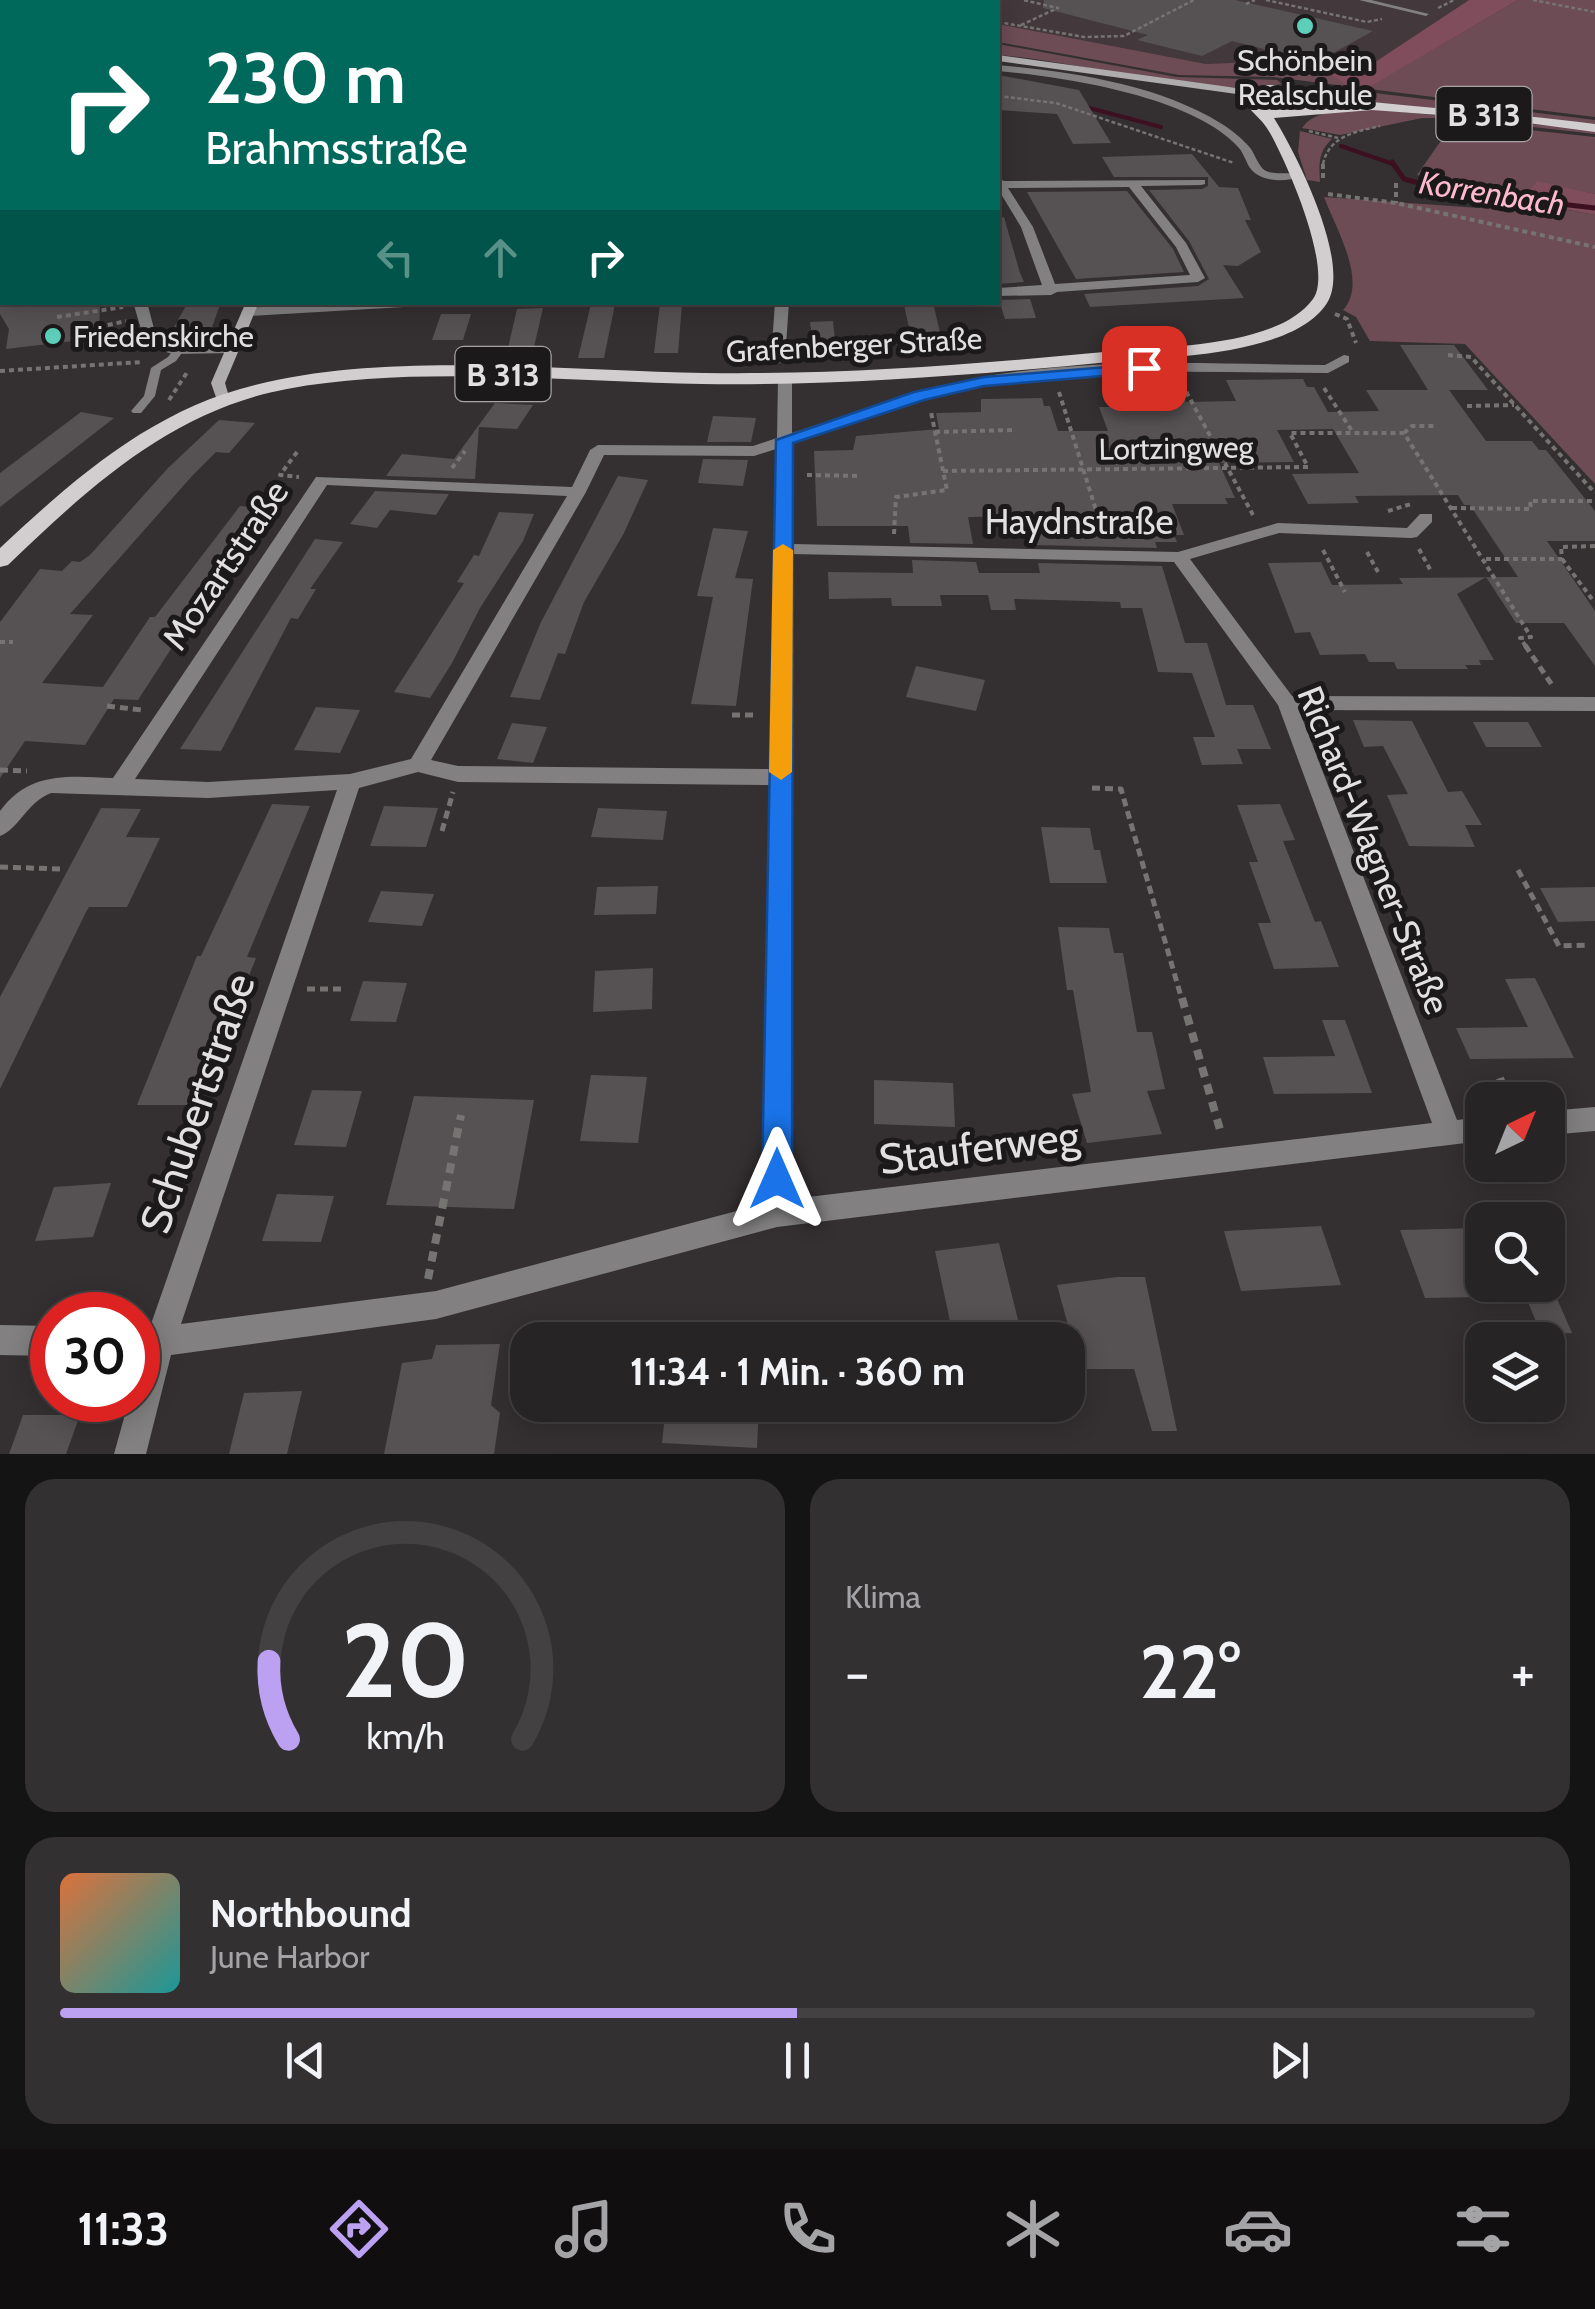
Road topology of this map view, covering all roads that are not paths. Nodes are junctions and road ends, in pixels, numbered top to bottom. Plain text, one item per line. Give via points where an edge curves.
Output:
1 (1362, 0) edge
2 (1426, 14) dead end
3 (1000, 58) edge
4 (1000, 68) edge
5 (1253, 102) junction
6 (1319, 103) junction
7 (1302, 122) junction
8 (1595, 128) edge
9 (1288, 152) junction
10 (1294, 176) junction
11 (1132, 182) junction
12 (1201, 182) dead end
13 (1000, 183) edge
14 (1051, 291) junction
15 (1000, 292) edge
16 (141, 305) edge
17 (343, 305) edge
18 (782, 305) edge
19 (251, 307) edge
20 (232, 349) junction
21 (176, 355) junction
22 (1352, 357) road end
23 (781, 370) junction
24 (224, 400) junction
25 (138, 410) dead end
26 (784, 440) junction
27 (578, 492) junction
28 (1426, 518) dead end
29 (783, 550) junction
30 (1178, 557) junction
31 (0, 560) edge
32 (1288, 703) junction
33 (1595, 704) edge
34 (418, 765) junction
35 (780, 777) junction
36 (350, 782) junction
37 (119, 786) junction
38 (0, 828) edge
39 (1595, 1118) edge
40 (1565, 1121) edge
41 (1465, 1131) edge
42 (1449, 1132) junction
43 (777, 1214) junction
44 (160, 1312) edge
45 (0, 1340) edge
46 (30, 1341) edge
47 (160, 1341) edge
48 (135, 1422) edge
49 (130, 1454) edge

1 - 2 lane
3 - 5 main road via 1196,86
4 - 10 street via 1058,76 1202,114 1238,139 1258,170
5 - 6 main road via 1278,88
5 - 7 main road
5 - 9 main road
6 - 7 main road
6 - 8 main road, B 313
7 - 9 main road
9 - 10 main road
10 - 23 main road, Grafenberger Straße / B 313 via 1326,259 1326,292 1285,328 1205,348 874,376
11 - 12 street
11 - 13 street
11 - 14 street via 1198,278
13 - 14 street
14 - 15 street
16 - 21 street via 151,344
17 - 19 street
18 - 23 street
19 - 20 main road
20 - 21 street
20 - 24 main road via 218,383
21 - 25 lane via 156,368
22 - 26 street via 1328,369 1115,368 984,382
23 - 24 main road, Grafenberger Straße / B 313 via 380,373 276,384
23 - 26 street
24 - 31 main road, B 313 via 132,446
26 - 27 street via 754,451 598,450
26 - 29 street
27 - 34 street
27 - 37 street, Mozartstraße via 322,480
28 - 30 street, Haydnstraße via 1411,533 1278,528
29 - 30 street, Haydnstraße
29 - 35 street
30 - 32 street, Richard-Wagner-Straße
32 - 33 street
32 - 42 street, Richard-Wagner-Straße
34 - 35 street via 458,774
34 - 36 street
35 - 43 street
36 - 37 street via 208,790
36 - 44 street, Schubertstraße
37 - 38 street via 36,787
39 - 40 street
41 - 42 street, Stauferweg
42 - 43 street, Stauferweg
43 - 47 street, Stauferweg via 422,1307
45 - 46 street
48 - 49 street, Schubertstraße

